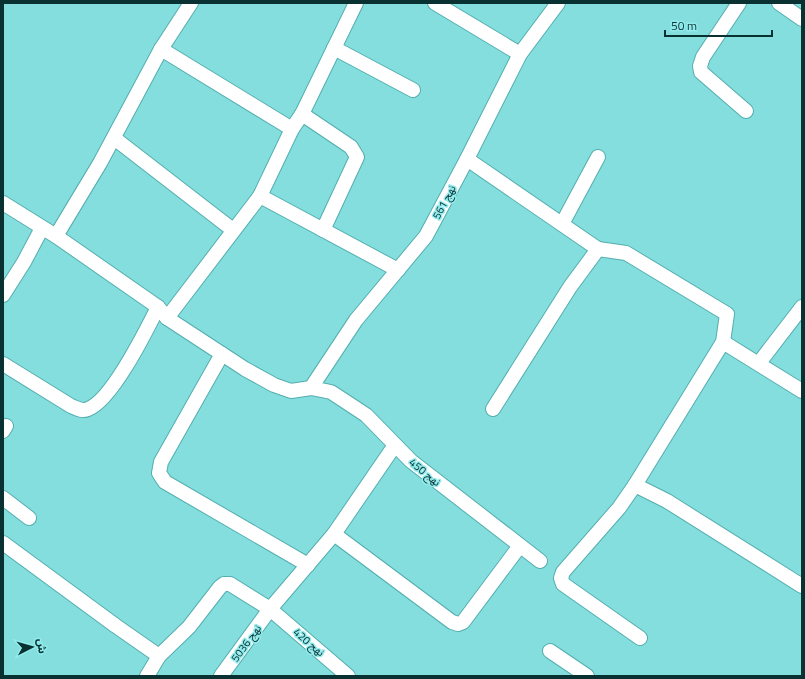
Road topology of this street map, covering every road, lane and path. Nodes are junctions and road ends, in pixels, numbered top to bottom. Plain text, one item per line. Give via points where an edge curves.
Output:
1 (191, 3) edge
2 (356, 3) edge
3 (435, 3) edge
4 (558, 3) edge
5 (739, 3) edge
6 (779, 3) edge
7 (802, 20) edge
8 (334, 48) junction
9 (161, 49) junction
10 (520, 54) junction
11 (413, 90) dead end
12 (746, 111) dead end
13 (302, 114) junction
14 (292, 129) junction
15 (114, 138) junction
16 (598, 157) dead end
17 (467, 159) junction
18 (260, 196) junction
19 (3, 203) edge
20 (562, 224) junction
21 (42, 228) junction
22 (233, 230) junction
23 (323, 230) junction
24 (56, 236) junction
25 (598, 248) junction
26 (398, 270) junction
27 (3, 295) edge
28 (802, 307) edge
29 (162, 313) junction
30 (723, 342) junction
31 (222, 354) junction
32 (759, 363) junction
33 (3, 364) edge
34 (311, 388) junction
35 (802, 391) edge
36 (493, 409) dead end
37 (394, 445) junction
38 (635, 485) junction
39 (3, 498) edge
40 (29, 518) dead end
41 (334, 534) junction
42 (3, 543) edge
43 (519, 546) junction
44 (540, 561) dead end
45 (308, 565) junction
46 (802, 586) edge
47 (270, 609) junction
48 (640, 638) dead end
49 (550, 651) dead end
50 (159, 656) junction
51 (147, 676) edge
52 (221, 676) edge
53 (348, 676) edge
54 (587, 676) edge

1 - 9 street
2 - 8 street
3 - 10 street
4 - 10 street, نهج 561
5 - 12 street via 703,57 700,66 701,72
6 - 7 street
8 - 11 street
8 - 13 street
9 - 14 street
9 - 15 street
10 - 17 street, نهج 561
13 - 14 street
13 - 23 street via 351,148 357,157
14 - 18 street
15 - 22 street
15 - 24 street
16 - 20 street
17 - 20 street
17 - 26 street, نهج 561 via 426,236
18 - 22 street
18 - 23 street
19 - 21 street, نهج 450
20 - 25 street
21 - 24 street, نهج 450
21 - 27 street
22 - 29 street
23 - 26 street
24 - 29 street, نهج 450
25 - 30 street via 626,253 727,314
25 - 36 street via 570,287
26 - 34 street, نهج 561 via 356,320
28 - 32 street
29 - 31 street, نهج 450
29 - 33 street via 110,388 89,409 81,410 71,406
30 - 32 street
30 - 38 street
31 - 34 street, نهج 450 via 274,385 291,391
31 - 45 street via 161,462 159,473 165,482
32 - 35 street
34 - 37 street, نهج 450 via 331,392 366,415
37 - 41 street, نهج 5036
37 - 43 street, نهج 450
38 - 46 street via 667,501
38 - 48 street via 619,508 563,572 561,578 563,584
39 - 40 street
41 - 43 street via 458,624 463,622
41 - 45 street, نهج 5036
42 - 50 street
43 - 44 street, نهج 450
45 - 47 street, نهج 5036
47 - 50 street, نهج 420 via 230,584 224,584 189,627
47 - 52 street, نهج 5036
47 - 53 street, نهج 420
49 - 54 street
50 - 51 street

